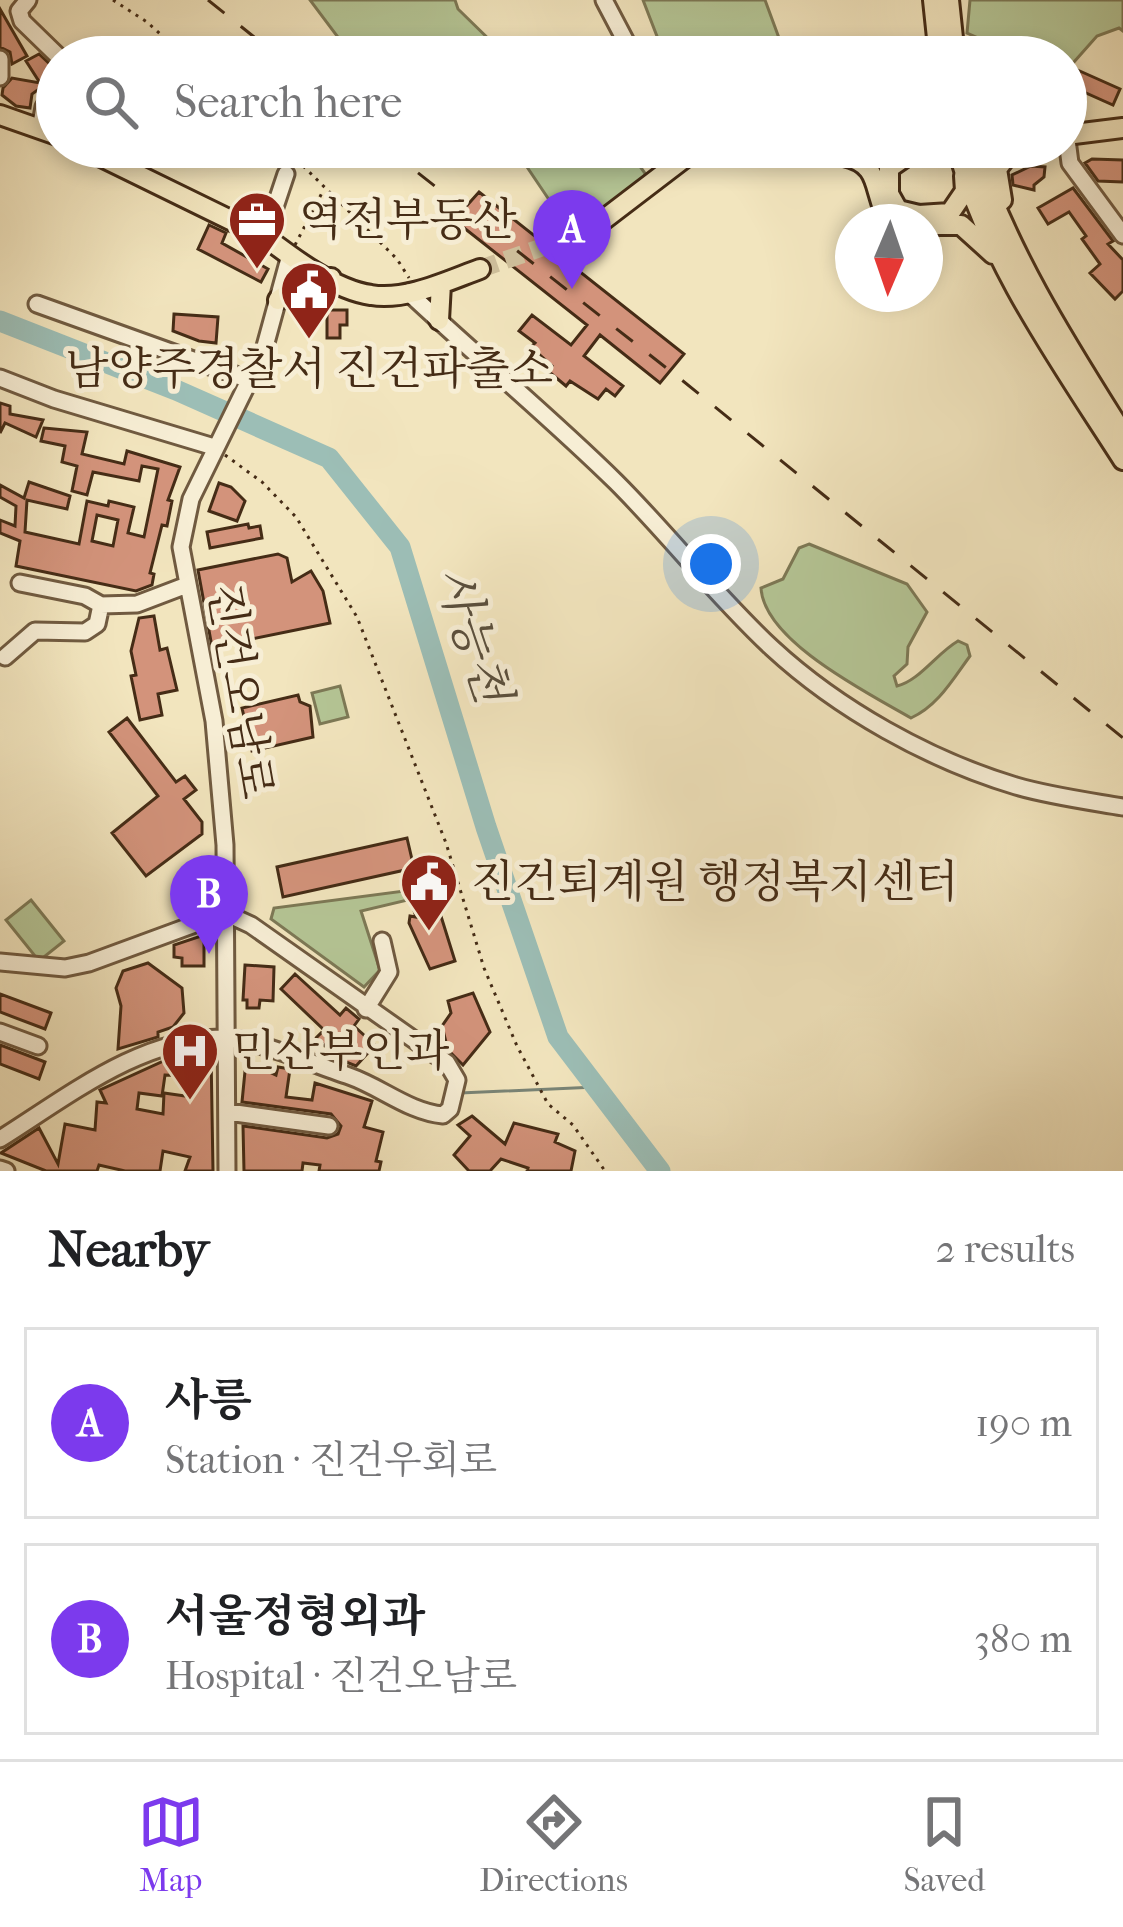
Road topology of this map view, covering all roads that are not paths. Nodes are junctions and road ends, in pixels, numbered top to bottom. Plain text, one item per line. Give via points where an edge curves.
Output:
1 (28, 0) edge
2 (604, 0) edge
3 (933, 0) edge
4 (949, 0) edge
5 (37, 36) edge
6 (623, 36) edge
7 (937, 36) edge
8 (953, 36) edge
9 (0, 59) edge
10 (0, 77) edge
11 (0, 115) edge
12 (36, 128) edge
13 (1123, 128) edge
14 (1087, 132) edge
15 (133, 168) edge
16 (665, 168) edge
17 (868, 168) edge
18 (890, 168) edge
19 (981, 168) edge
20 (999, 168) edge
21 (1074, 168) edge
22 (963, 170) joint
23 (286, 174) dead end
24 (881, 204) edge
25 (272, 217) junction
26 (232, 222) junction
27 (943, 225) edge
28 (1123, 235) edge
29 (266, 237) junction
30 (1009, 239) junction
31 (560, 241) tunnel mouth
32 (290, 255) junction
33 (1003, 265) junction
34 (480, 269) tunnel mouth
35 (331, 278) junction
36 (441, 284) junction
37 (409, 285) junction
38 (278, 300) junction
39 (37, 304) dead end
40 (439, 320) junction
41 (0, 378) edge
42 (248, 383) junction
43 (1123, 434) edge
44 (216, 443) junction
45 (1123, 460) edge
46 (20, 583) dead end
47 (188, 585) junction
48 (101, 605) junction
49 (5, 656) dead end
50 (1123, 807) edge
51 (225, 913) junction
52 (382, 941) dead end
53 (0, 962) edge
54 (366, 1009) junction
55 (0, 1032) edge
56 (228, 1038) junction
57 (38, 1046) dead end
58 (228, 1112) junction
59 (329, 1126) dead end
60 (0, 1139) edge
61 (227, 1171) edge

1 - 5 street via 19,11
2 - 6 street
3 - 7 main road
4 - 8 main road
9 - 10 street
11 - 12 main road
13 - 14 main road
15 - 26 main road
16 - 31 main road via 598,224
17 - 24 main road
18 - 22 main road via 889,194 905,214 950,213 965,191
19 - 30 main road
20 - 30 main road
21 - 28 street
22 - 33 main road
23 - 25 street
25 - 26 main road
25 - 29 street
26 - 29 main road
27 - 33 main road via 961,225
29 - 32 main road
30 - 43 main road
32 - 35 main road
32 - 38 street, 진건오남로
33 - 45 main road
34 - 36 main road
35 - 37 main road via 375,296
35 - 38 main road via 308,279
36 - 37 main road
36 - 40 main road
37 - 40 street
38 - 42 street, 진건오남로
39 - 42 street
40 - 50 street via 618,484 772,648 832,695 988,776
41 - 44 street
42 - 44 street, 진건오남로
44 - 47 street, 진건오남로 via 181,547
46 - 48 street
47 - 48 street via 137,604
47 - 51 street, 진건오남로 via 214,721
48 - 49 street via 97,624 85,632 35,631
51 - 53 street via 89,963
51 - 54 street
51 - 56 street, 진건오남로
52 - 54 street via 389,972
54 - 56 street via 446,1063 457,1080 443,1114
55 - 57 street
56 - 58 street, 진건오남로
56 - 60 street via 165,1046
58 - 59 street
58 - 61 street, 진건오남로

